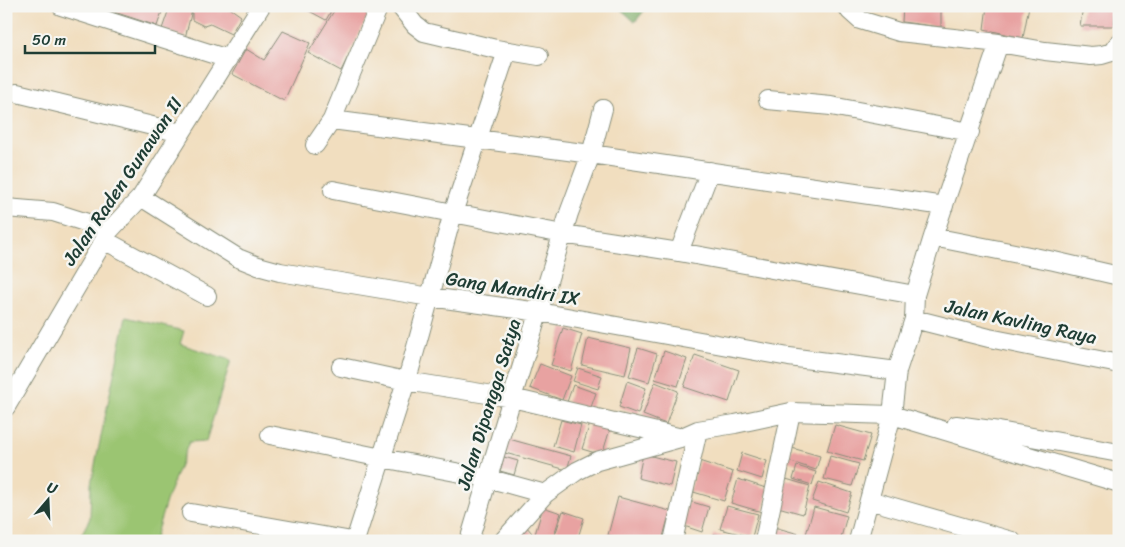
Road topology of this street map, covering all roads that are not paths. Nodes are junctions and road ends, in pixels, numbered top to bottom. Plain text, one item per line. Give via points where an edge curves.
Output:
1 (61, 6) edge
2 (261, 6) edge
3 (380, 6) edge
4 (847, 6) edge
5 (407, 9) edge
6 (999, 43) junction
7 (1119, 43) edge
8 (507, 51) junction
9 (539, 56) dead end
10 (228, 59) junction
11 (17, 93) dead end
12 (768, 100) dead end
13 (603, 109) dead end
14 (332, 120) junction
15 (970, 132) junction
16 (181, 133) junction
17 (477, 139) junction
18 (315, 145) dead end
19 (591, 154) junction
20 (710, 172) junction
21 (333, 190) dead end
22 (141, 197) junction
23 (944, 206) junction
24 (6, 208) edge
25 (453, 213) junction
26 (562, 234) junction
27 (107, 235) junction
28 (933, 237) junction
29 (679, 252) junction
30 (1119, 276) edge
31 (915, 295) junction
32 (207, 296) dead end
33 (430, 297) junction
34 (538, 312) junction
35 (914, 319) junction
36 (1119, 364) edge
37 (341, 367) dead end
38 (897, 370) junction
39 (406, 381) junction
40 (512, 398) junction
41 (6, 406) edge
42 (792, 412) junction
43 (892, 415) junction
44 (698, 430) junction
45 (270, 435) dead end
46 (680, 438) junction
47 (997, 438) junction
48 (1119, 453) edge
49 (382, 458) junction
50 (487, 478) junction
51 (1119, 483) edge
52 (545, 494) junction
53 (870, 500) junction
54 (191, 513) dead end
55 (354, 541) edge
56 (470, 541) edge
57 (503, 541) edge
58 (673, 541) edge
59 (764, 541) edge
60 (858, 541) edge
61 (1012, 541) edge

1 - 10 street
2 - 10 street, Jalan Raden Gunawan II
3 - 14 street
4 - 6 street via 860,20 899,32
5 - 8 street via 415,25 424,32
6 - 7 street via 1091,56 1112,52
6 - 15 street
8 - 9 street
8 - 17 street
10 - 16 street, Jalan Raden Gunawan II
11 - 16 street
12 - 15 street via 831,106
13 - 19 street, Jalan Dipangga Satya
14 - 17 street
14 - 18 street
15 - 23 street
16 - 22 street, Jalan Raden Gunawan II
17 - 19 street
17 - 25 street
19 - 20 street
19 - 26 street, Jalan Dipangga Satya
20 - 23 street
20 - 29 street
21 - 25 street
22 - 27 street, Jalan Raden Gunawan II
22 - 33 street, Gang Mandiri IX via 238,258 258,266
23 - 28 street
24 - 27 street via 53,212
25 - 26 street
25 - 33 street
26 - 29 street
26 - 34 street, Jalan Dipangga Satya
27 - 32 street
27 - 41 street, Jalan Raden Gunawan II
28 - 30 street
28 - 31 street
29 - 31 street
31 - 35 street
33 - 34 street, Gang Mandiri IX
33 - 39 street
34 - 38 street, Gang Mandiri IX via 789,357
34 - 40 street, Jalan Dipangga Satya
35 - 36 street, Jalan Kavling Raya
35 - 38 street
37 - 39 street
38 - 43 street
39 - 40 street
39 - 49 street
40 - 46 street
40 - 50 street, Jalan Dipangga Satya
42 - 43 street
42 - 44 street
42 - 59 street
43 - 47 street
43 - 53 street
44 - 46 street
44 - 58 street
45 - 49 street
46 - 52 street via 597,461
47 - 48 street
47 - 51 street
49 - 50 street
49 - 55 street
50 - 52 street
50 - 56 street, Jalan Dipangga Satya
52 - 57 street
53 - 60 street
53 - 61 street
54 - 55 street

